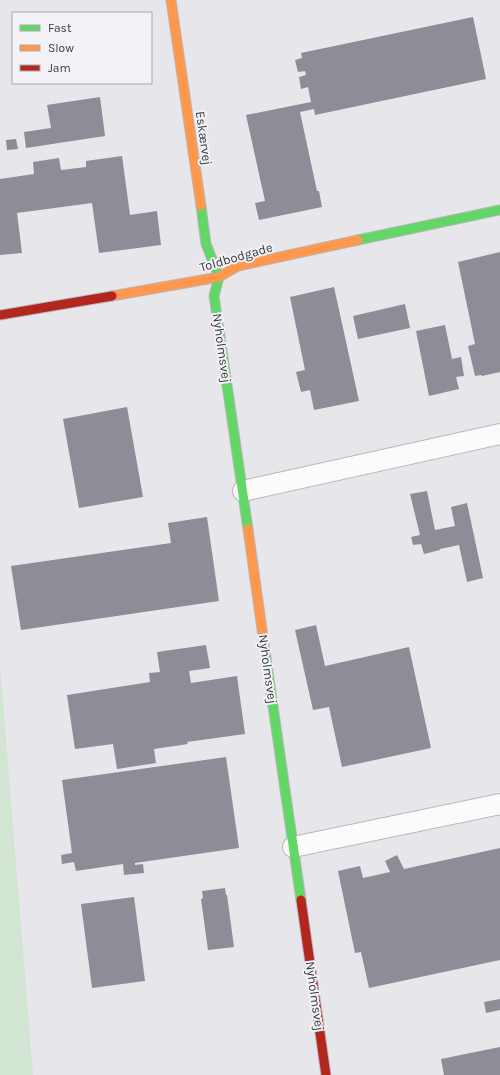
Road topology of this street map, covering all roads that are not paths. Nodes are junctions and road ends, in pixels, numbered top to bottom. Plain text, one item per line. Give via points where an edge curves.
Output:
1 (171, 0) edge
2 (500, 210) edge
3 (219, 277) junction
4 (0, 315) edge
5 (500, 434) edge
6 (243, 491) junction
7 (500, 804) edge
8 (293, 846) junction
9 (326, 1075) edge

1 - 3 street, Eskærvej via 206,244
2 - 3 street, Toldbodgade via 238,266
3 - 4 street, Toldbodgade
3 - 6 street, Nyholmsvej via 214,296
5 - 6 street
6 - 8 street, Nyholmsvej
7 - 8 street
8 - 9 street, Nyholmsvej

